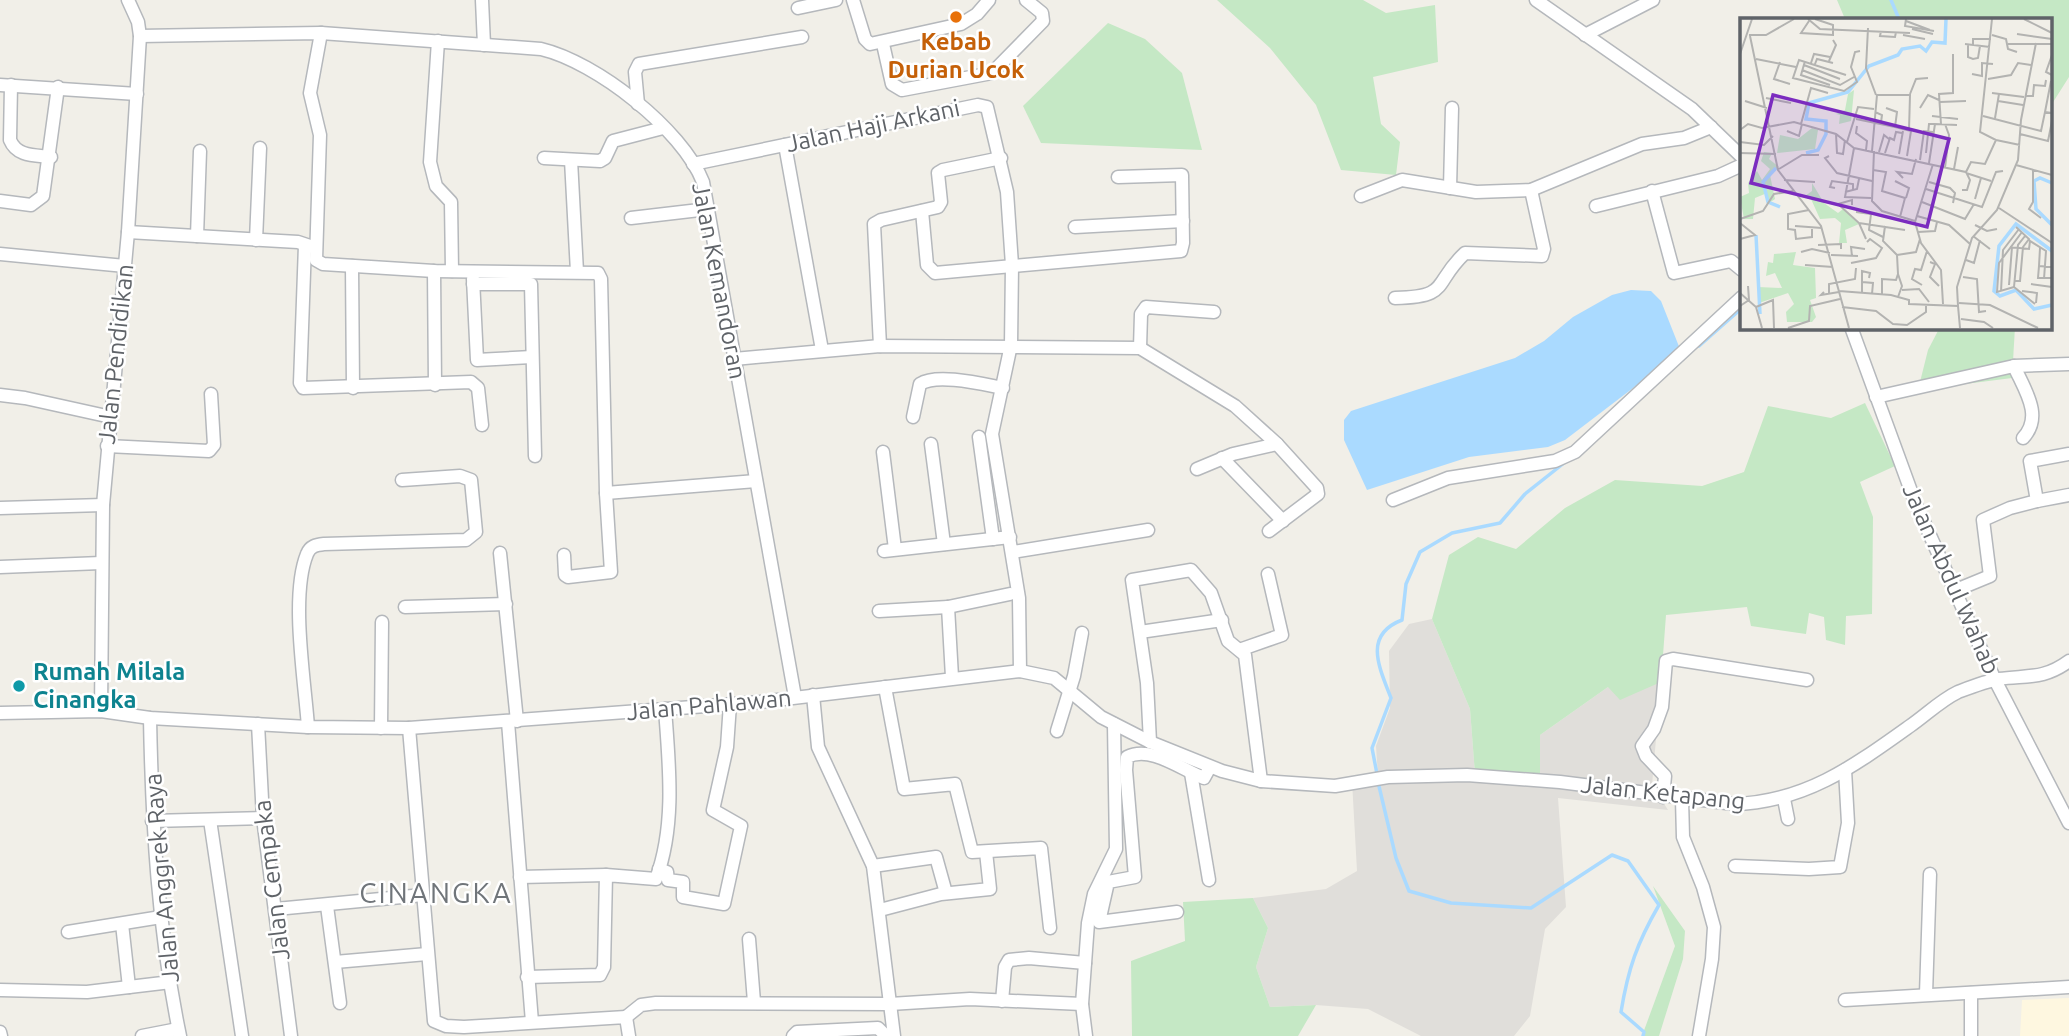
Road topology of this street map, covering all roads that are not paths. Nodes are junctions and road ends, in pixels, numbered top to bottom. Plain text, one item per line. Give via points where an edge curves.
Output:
1 (128, 0) edge
2 (482, 0) edge
3 (831, 0) edge
4 (853, 0) edge
5 (989, 0) edge
6 (1026, 0) edge
7 (1536, 0) edge
8 (1653, 0) edge
9 (798, 8) dead end
10 (321, 33) junction
11 (1585, 35) junction
12 (140, 36) junction
13 (802, 37) dead end
14 (438, 41) junction
15 (883, 44) junction
16 (484, 45) junction
17 (6, 85) edge
18 (58, 87) junction
19 (137, 94) junction
20 (638, 104) junction
21 (1452, 108) dead end
22 (1711, 127) junction
23 (663, 128) junction
24 (785, 145) junction
25 (260, 148) dead end
26 (200, 151) dead end
27 (1740, 155) edge
28 (51, 157) junction
29 (544, 158) dead end
30 (1001, 158) junction
31 (571, 160) junction
32 (693, 164) junction
33 (1740, 166) edge
34 (1118, 177) dead end
35 (1450, 188) junction
36 (1531, 190) junction
37 (1652, 191) junction
38 (1362, 196) dead end
39 (0, 201) edge
40 (1596, 206) dead end
41 (708, 209) junction
42 (922, 211) junction
43 (631, 218) dead end
44 (1183, 221) junction
45 (1074, 227) dead end
46 (128, 232) junction
47 (197, 236) junction
48 (256, 240) junction
49 (310, 246) junction
50 (0, 254) edge
51 (1012, 265) junction
52 (125, 266) junction
53 (352, 266) junction
54 (1740, 268) edge
55 (434, 271) junction
56 (452, 271) junction
57 (577, 272) junction
58 (473, 278) junction
59 (1395, 298) dead end
60 (1740, 299) edge
61 (1214, 312) dead end
62 (1852, 329) edge
63 (1011, 345) junction
64 (880, 346) junction
65 (1140, 348) junction
66 (822, 350) junction
67 (532, 357) junction
68 (734, 359) junction
69 (2069, 363) edge
70 (2014, 366) junction
71 (435, 385) junction
72 (354, 388) junction
73 (1003, 388) junction
74 (211, 394) dead end
75 (0, 395) edge
76 (1876, 397) junction
77 (111, 417) junction
78 (913, 417) dead end
79 (482, 425) dead end
80 (979, 437) dead end
81 (2023, 438) dead end
82 (931, 444) dead end
83 (1277, 444) junction
84 (107, 446) junction
85 (883, 452) dead end
86 (2069, 454) edge
87 (536, 456) dead end
88 (1222, 458) junction
89 (1197, 469) dead end
90 (402, 480) dead end
91 (756, 481) junction
92 (606, 493) junction
93 (2069, 495) edge
94 (1393, 499) dead end
95 (2037, 501) junction
96 (103, 505) junction
97 (0, 508) edge
98 (1283, 521) junction
99 (1148, 530) dead end
100 (1269, 531) dead end
101 (1010, 537) junction
102 (993, 539) junction
103 (944, 544) junction
104 (1013, 552) junction
105 (500, 553) dead end
106 (564, 555) dead end
107 (101, 563) junction
108 (0, 567) edge
109 (1268, 574) dead end
110 (1956, 590) junction
111 (1010, 594) dead end
112 (506, 604) junction
113 (405, 607) dead end
114 (948, 607) junction
115 (879, 611) dead end
116 (1222, 620) junction
117 (382, 622) dead end
118 (1140, 632) junction
119 (1082, 633) dead end
120 (1242, 649) junction
121 (2069, 661) edge
122 (1020, 671) junction
123 (953, 677) junction
124 (1807, 680) dead end
125 (1996, 680) junction
126 (885, 687) junction
127 (1070, 690) junction
128 (813, 695) junction
129 (795, 697) junction
130 (730, 704) junction
131 (665, 709) junction
132 (101, 711) junction
133 (0, 713) edge
134 (150, 719) junction
135 (513, 722) junction
136 (258, 724) junction
137 (1114, 724) junction
138 (308, 727) junction
139 (381, 728) junction
140 (409, 728) junction
141 (1057, 731) dead end
142 (1150, 742) junction
143 (1210, 767) junction
144 (1845, 770) junction
145 (1191, 773) junction
146 (1388, 777) joint
147 (1261, 781) junction
148 (1664, 797) junction
149 (1682, 799) junction
150 (1784, 799) junction
151 (263, 818) junction
152 (1788, 819) dead end
153 (210, 820) junction
154 (152, 821) junction
155 (2069, 823) edge
156 (986, 852) junction
157 (873, 866) junction
158 (1735, 866) dead end
159 (659, 869) junction
160 (1930, 874) dead end
161 (607, 875) junction
162 (520, 877) junction
163 (1209, 880) dead end
164 (946, 893) junction
165 (424, 895) junction
166 (327, 906) junction
167 (276, 909) junction
168 (880, 910) junction
169 (1177, 912) dead end
170 (161, 917) junction
171 (122, 924) junction
172 (1050, 928) dead end
173 (68, 932) dead end
174 (749, 939) dead end
175 (427, 954) junction
176 (335, 962) junction
177 (1085, 963) junction
178 (527, 977) junction
179 (171, 982) junction
180 (128, 987) junction
181 (2069, 987) edge
182 (0, 990) edge
183 (1971, 993) junction
184 (1926, 994) junction
185 (1845, 1000) dead end
186 (1002, 1001) junction
187 (754, 1002) junction
188 (340, 1003) dead end
189 (890, 1004) junction
190 (1082, 1004) junction
191 (626, 1017) junction
192 (532, 1022) junction
193 (464, 1031) edge
194 (179, 1032) edge
195 (142, 1036) edge
196 (242, 1036) edge
197 (291, 1036) edge
198 (629, 1036) edge
199 (793, 1036) edge
200 (886, 1036) edge
201 (894, 1036) edge
202 (1086, 1036) edge
203 (1699, 1036) edge
204 (1971, 1036) edge

1 - 12 street, Jalan Pendidikan
2 - 16 street
3 - 9 street
4 - 15 street via 866,41
5 - 15 street via 961,24
6 - 15 street via 1045,18 992,73 902,90 892,84
7 - 11 street
8 - 11 street
10 - 12 street, Jalan Kemandoran
10 - 14 street, Jalan Kemandoran
10 - 49 street via 310,93 320,135
11 - 22 street via 1627,61
12 - 19 street, Jalan Pendidikan
13 - 20 street via 639,64 635,72
14 - 16 street, Jalan Kemandoran
14 - 56 street via 430,162 436,186 451,202
16 - 20 street, Jalan Kemandoran via 558,53
17 - 18 street
17 - 28 street via 13,148
18 - 19 street
18 - 28 street
19 - 46 street, Jalan Pendidikan
20 - 23 street, Jalan Kemandoran
21 - 35 street
22 - 27 street
22 - 36 street via 1684,138 1642,144
23 - 31 street via 612,141 603,160
23 - 32 street, Jalan Kemandoran
24 - 30 street, Jalan Haji Arkani via 984,104
24 - 32 street, Jalan Haji Arkani
24 - 66 street
25 - 48 street
26 - 47 street
28 - 39 street via 39,202
29 - 31 street
30 - 42 street via 938,173 941,202
30 - 51 street, Jalan Haji Arkani
31 - 57 street
32 - 41 street, Jalan Kemandoran via 703,182
33 - 37 street via 1718,176
34 - 44 street via 1182,175
35 - 36 street
35 - 38 street via 1402,180
36 - 59 street via 1542,256 1465,253 1436,292
37 - 40 street
37 - 54 street via 1674,273 1731,261
41 - 43 street
41 - 68 street, Jalan Kemandoran
42 - 51 street via 931,272
42 - 64 street via 874,225
44 - 45 street
44 - 51 street via 1183,247 1177,252
46 - 47 street
46 - 52 street, Jalan Pendidikan
47 - 48 street
48 - 49 street
49 - 53 street via 318,262
49 - 72 street via 300,383 303,388
50 - 52 street
51 - 63 street, Jalan Haji Arkani
52 - 77 street, Jalan Pendidikan
53 - 55 street
53 - 72 street
55 - 56 street
55 - 71 street
56 - 58 street
57 - 58 street
57 - 92 street via 598,273 601,279
58 - 67 street via 531,284
58 - 67 street via 477,360
60 - 94 street via 1575,452 1555,461 1448,478
61 - 65 street via 1146,307 1141,314
62 - 76 street, Jalan Abdul Wahab
63 - 64 street
63 - 65 street
63 - 73 street, Jalan Haji Arkani
64 - 66 street
65 - 83 street via 1234,406
66 - 68 street
67 - 87 street
68 - 91 street, Jalan Kemandoran
69 - 70 street
70 - 76 street
70 - 81 street via 2033,413 2030,430
71 - 72 street
71 - 79 street via 471,382 478,388
73 - 78 street via 950,380 924,382
73 - 101 street, Jalan Haji Arkani via 992,447
74 - 84 street via 214,445 209,451
75 - 77 street
76 - 110 street, Jalan Abdul Wahab via 1915,502
77 - 84 street, Jalan Pendidikan
80 - 102 street
82 - 103 street
83 - 88 street
83 - 98 street via 1318,490
84 - 96 street, Jalan Pendidikan
85 - 103 street via 889,550
86 - 95 street via 2030,461
88 - 89 street
88 - 98 street
90 - 138 street via 460,476 471,480 476,532 466,540 324,544 307,553 300,617
91 - 92 street
91 - 129 street, Jalan Kemandoran
92 - 106 street via 611,572 566,576
93 - 95 street
95 - 110 street via 1983,520 1990,576
96 - 97 street
96 - 107 street, Jalan Pendidikan
98 - 100 street
99 - 104 street
101 - 102 street
101 - 104 street, Jalan Haji Arkani
102 - 103 street
104 - 122 street, Jalan Haji Arkani via 1021,616
105 - 112 street
107 - 108 street
107 - 132 street, Jalan Pendidikan
109 - 120 street via 1282,635
110 - 125 street, Jalan Abdul Wahab
111 - 114 street
112 - 113 street
112 - 135 street
114 - 115 street
114 - 123 street
116 - 118 street
116 - 118 street via 1211,593 1191,569 1149,575 1132,580
116 - 120 street via 1228,640
117 - 139 street
118 - 142 street
119 - 127 street
120 - 147 street
121 - 125 street, Jalan Ketapang via 2034,677
122 - 123 street, Jalan Pahlawan
122 - 127 street, Jalan Pahlawan via 1047,675
123 - 126 street, Jalan Pahlawan
124 - 148 street via 1666,661 1662,708 1642,746 1665,776
125 - 144 street, Jalan Ketapang via 1947,699
125 - 155 street, Jalan Abdul Wahab
126 - 128 street, Jalan Pahlawan
126 - 156 street via 904,789 954,784 970,850
127 - 137 street, Jalan Pahlawan
127 - 141 street
128 - 129 street, Jalan Pahlawan
128 - 157 street via 818,747
129 - 130 street, Jalan Pahlawan
130 - 131 street, Jalan Pahlawan
130 - 159 street via 727,747 713,810 741,826 724,904 683,897 683,882 668,880 667,872
131 - 135 street, Jalan Pahlawan
131 - 159 street via 669,816
132 - 133 street, Jalan Pahlawan
132 - 134 street, Jalan Pahlawan
134 - 136 street, Jalan Pahlawan
134 - 154 street, Jalan Anggrek Raya
135 - 140 street, Jalan Pahlawan
135 - 162 street
136 - 138 street, Jalan Pahlawan
136 - 151 street, Jalan Cempaka
137 - 142 street, Jalan Pahlawan
137 - 177 street via 1115,849 1094,894
138 - 139 street, Jalan Pahlawan
139 - 140 street, Jalan Pahlawan
140 - 165 street
142 - 143 street, Jalan Pahlawan
143 - 145 street via 1205,778
143 - 147 street, Jalan Pahlawan
144 - 150 street, Jalan Ketapang
144 - 158 street via 1848,823 1840,867
145 - 163 street
145 - 169 street via 1157,757 1137,752 1127,757 1135,877 1108,882 1099,922
146 - 147 street, Jalan Pahlawan via 1311,786
146 - 148 street, Jalan Ketapang via 1503,777
148 - 149 street, Jalan Ketapang
149 - 150 street, Jalan Ketapang via 1734,804
149 - 203 street via 1683,837 1714,927
150 - 152 street
151 - 153 street
151 - 167 street, Jalan Cempaka
153 - 154 street
153 - 196 street
154 - 170 street, Jalan Anggrek Raya
156 - 164 street via 990,889
156 - 172 street via 1041,848
157 - 164 street via 936,857
157 - 168 street
159 - 161 street via 652,881
160 - 184 street
161 - 162 street
161 - 178 street via 603,972
162 - 178 street
164 - 168 street
165 - 166 street
165 - 175 street
166 - 167 street
166 - 176 street
167 - 197 street, Jalan Cempaka
168 - 189 street
170 - 171 street
170 - 179 street, Jalan Anggrek Raya
171 - 173 street
171 - 180 street
174 - 187 street
175 - 176 street
175 - 193 street via 434,1021
176 - 188 street
177 - 186 street via 1009,960 1004,967
177 - 190 street
178 - 192 street
179 - 180 street
179 - 194 street, Jalan Anggrek Raya
180 - 182 street via 86,992
181 - 183 street
183 - 184 street
183 - 204 street
184 - 185 street
186 - 189 street
186 - 190 street
187 - 189 street
187 - 191 street via 656,1003 641,1005
189 - 201 street
190 - 202 street
191 - 192 street
191 - 198 street
192 - 193 street
194 - 195 street
199 - 200 street via 797,1032 878,1028

